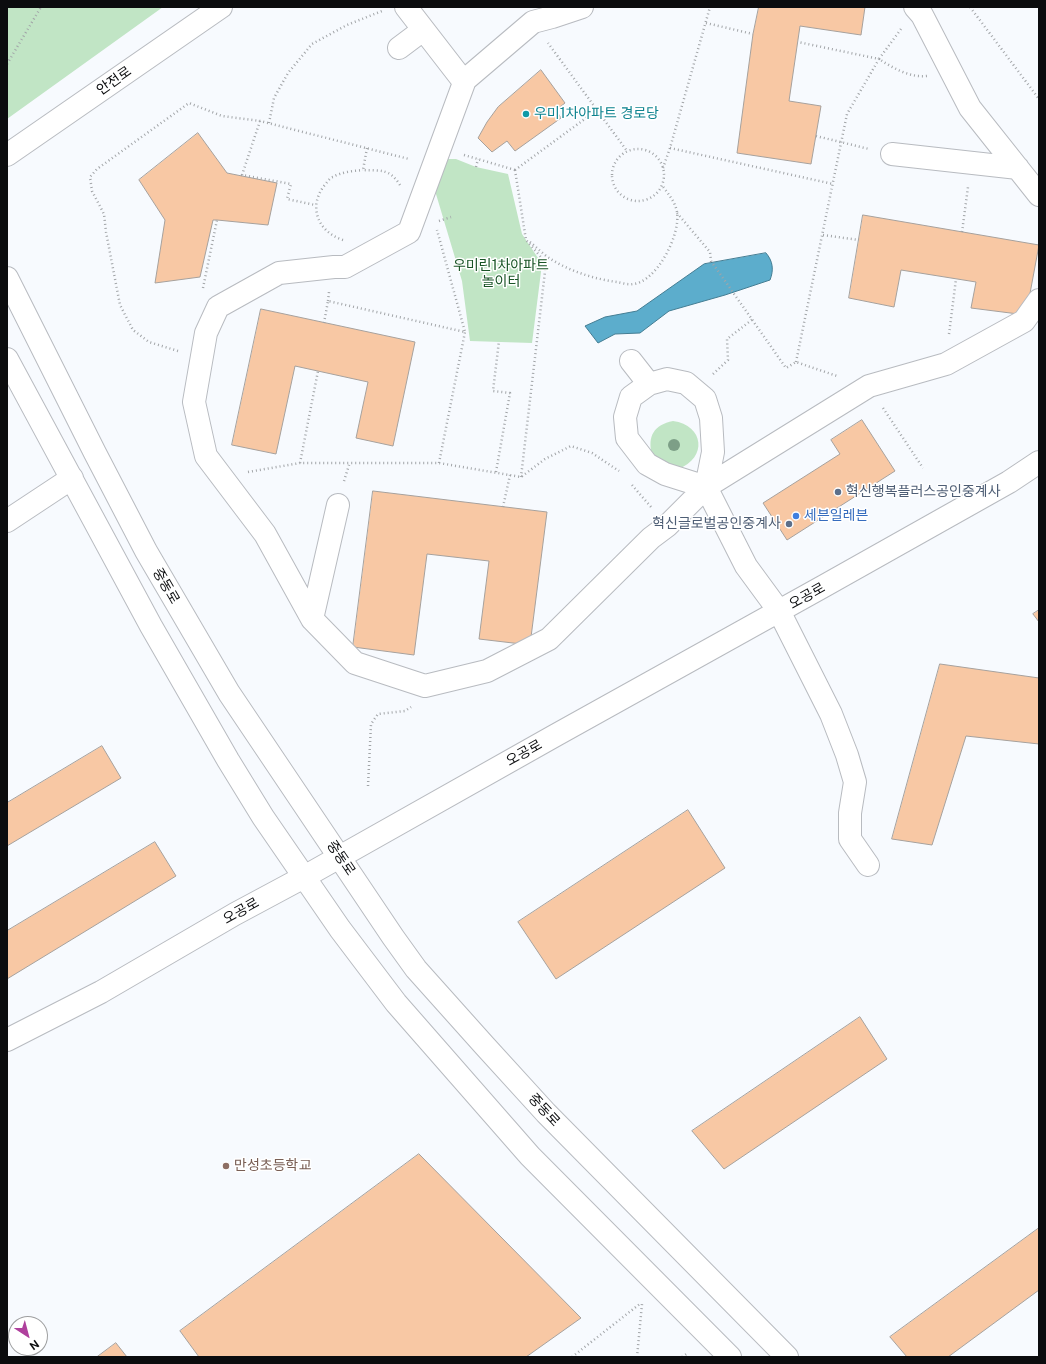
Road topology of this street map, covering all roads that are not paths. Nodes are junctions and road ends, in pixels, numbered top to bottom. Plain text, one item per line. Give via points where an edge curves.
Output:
1 (221, 7) edge
2 (582, 7) edge
3 (915, 7) edge
4 (396, 8) edge
5 (423, 30) junction
6 (399, 48) dead end
7 (464, 82) junction
8 (892, 154) road end
9 (7, 156) edge
10 (1018, 168) junction
11 (1039, 195) edge
12 (7, 278) edge
13 (1039, 300) edge
14 (7, 359) edge
15 (631, 361) dead end
16 (649, 384) junction
17 (1039, 462) edge
18 (72, 478) junction
19 (706, 487) junction
20 (338, 505) dead end
21 (7, 521) edge
22 (779, 611) junction
23 (312, 619) junction
24 (340, 856) junction
25 (868, 865) dead end
26 (304, 877) junction
27 (7, 1040) edge
28 (730, 1357) edge
29 (787, 1357) edge

1 - 9 street, 안전로
2 - 7 street via 533,22
3 - 10 street via 922,15 970,108
4 - 5 street
5 - 6 street
5 - 7 street
7 - 23 street via 409,232 346,267 279,273 218,306 206,333 194,402 206,456 265,534
8 - 10 street
10 - 11 street
12 - 24 street, 중동로 via 146,551 229,693
13 - 19 street via 1024,321 946,364 869,386
14 - 18 street
15 - 16 street
16 - 19 street via 667,379 686,383 705,399 712,418 713,452
16 - 19 street via 631,397 625,417 627,438 647,464 665,474
17 - 22 street, 오공로 via 1009,482
18 - 21 street
18 - 26 street via 151,626 228,760
19 - 22 street via 746,566
19 - 23 street via 549,639 488,671 424,686 355,663
20 - 23 street
22 - 24 street, 오공로
22 - 25 street via 831,714 847,755 855,782 850,813 850,839
24 - 26 street, 오공로
24 - 29 street, 중동로 via 416,968 484,1045 546,1113
26 - 27 street, 오공로 via 101,992
26 - 28 street via 396,1003 525,1151

